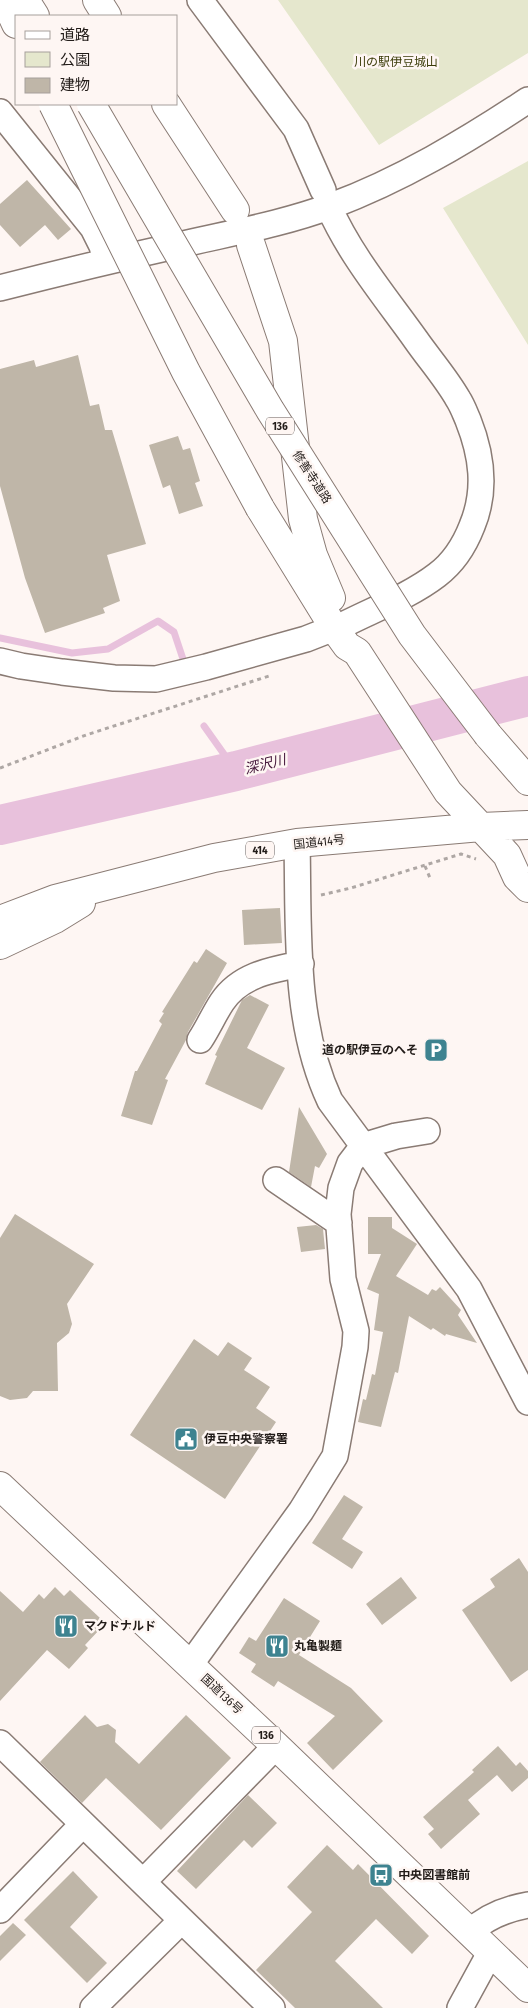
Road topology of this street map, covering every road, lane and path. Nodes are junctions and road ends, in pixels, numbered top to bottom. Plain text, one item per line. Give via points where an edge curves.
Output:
1 (5, 0) edge
2 (25, 0) edge
3 (96, 0) edge
4 (200, 0) edge
5 (34, 15) edge
6 (106, 15) edge
7 (15, 22) edge
8 (528, 100) edge
9 (53, 105) edge
10 (92, 105) edge
11 (167, 105) edge
12 (0, 112) edge
13 (326, 199) junction
14 (234, 210) dead end
15 (251, 245) dead end
16 (106, 261) junction
17 (0, 288) edge
18 (341, 626) junction
19 (0, 661) edge
20 (274, 674) dead end
21 (0, 768) edge
22 (528, 781) edge
23 (528, 825) edge
24 (481, 827) junction
25 (297, 844) junction
26 (505, 862) edge
27 (425, 866) junction
28 (430, 878) dead end
29 (108, 887) junction
30 (528, 888) edge
31 (298, 900) junction
32 (3, 918) edge
33 (0, 945) edge
34 (301, 964) junction
35 (200, 1040) dead end
36 (427, 1131) dead end
37 (363, 1146) junction
38 (276, 1180) dead end
39 (339, 1223) junction
40 (528, 1402) edge
41 (2, 1491) edge
42 (190, 1665) junction
43 (0, 1743) edge
44 (276, 1746) junction
45 (83, 1824) junction
46 (143, 1882) junction
47 (528, 1905) edge
48 (0, 1910) edge
49 (181, 1921) junction
50 (470, 1932) junction
51 (490, 1953) junction
52 (528, 1988) edge
53 (93, 2008) edge
54 (272, 2008) edge
55 (460, 2008) edge

1 - 7 highway
2 - 5 highway
3 - 6 highway
4 - 13 street via 296,129
8 - 13 street via 412,170 360,194
9 - 18 highway, bridge via 186,372 260,508
10 - 22 highway, 修善寺道路 / 136, bridge via 270,410 412,635 488,735
11 - 14 highway
12 - 16 street via 93,228
13 - 16 street via 268,225
13 - 18 street via 335,222 357,256 459,400 479,452 482,475 476,517 456,556 439,574 420,587
15 - 18 highway via 283,341 304,519 313,555
16 - 17 street
18 - 19 street via 306,639 156,679 114,678
18 - 24 highway via 347,646 357,652 448,792
20 - 21 path via 86,735
23 - 24 highway, 国道414号 / 414
24 - 25 highway, 国道414号 / 414
24 - 26 highway
25 - 29 highway, 国道414号 / 414 via 214,858
25 - 31 street
26 - 27 path via 461,854
26 - 30 highway
27 - 28 path
27 - 31 path
29 - 32 highway, 国道414号 / 414 via 55,899
29 - 33 highway, 414 via 55,919
31 - 34 street
34 - 35 street via 266,971 232,989
34 - 37 street via 311,1051 318,1076 330,1101
36 - 37 street
37 - 39 street via 350,1163 341,1188
37 - 40 street via 469,1289
38 - 39 street
39 - 42 street via 343,1279 356,1331 335,1456 301,1511
41 - 42 highway, 国道136号 / 136
42 - 44 highway, 国道136号 / 136
43 - 45 street
44 - 46 street
44 - 50 highway, 国道136号 / 136
45 - 46 street
45 - 48 street
46 - 49 street
47 - 50 street via 487,1918
49 - 53 street
49 - 54 street
50 - 51 highway, 国道136号 / 136
51 - 52 highway, 国道136号 / 136
51 - 55 street

